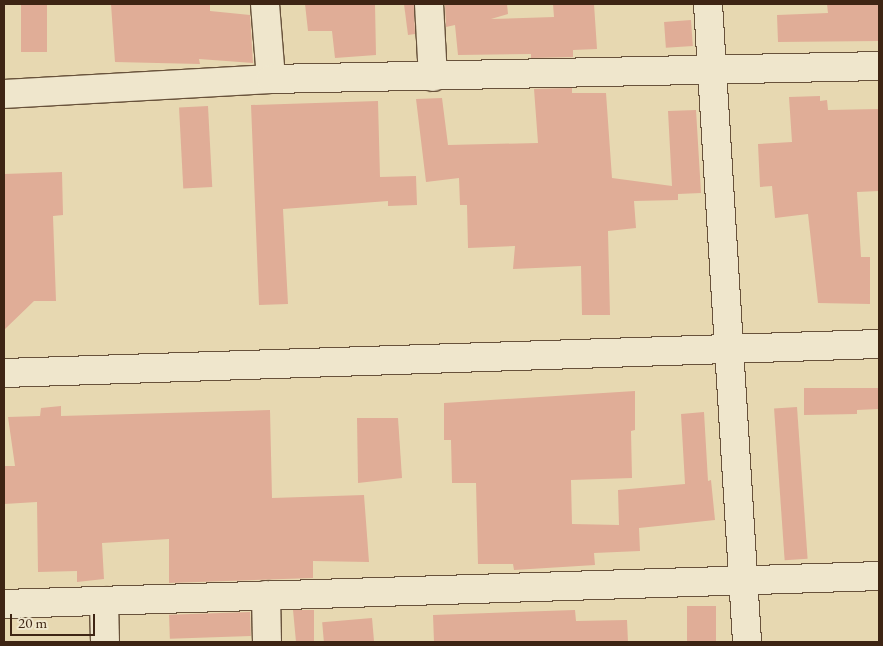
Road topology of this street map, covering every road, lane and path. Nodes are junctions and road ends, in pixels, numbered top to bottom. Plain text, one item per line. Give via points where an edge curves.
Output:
1 (265, 4) edge
2 (429, 4) edge
3 (708, 4) edge
4 (879, 66) edge
5 (712, 71) junction
6 (433, 77) junction
7 (271, 79) junction
8 (4, 94) edge
9 (879, 344) edge
10 (729, 348) junction
11 (4, 372) edge
12 (879, 576) edge
13 (743, 580) junction
14 (266, 596) junction
15 (104, 601) junction
16 (4, 604) edge
17 (105, 642) edge
18 (267, 642) edge
19 (746, 642) edge

1 - 7 street
2 - 6 street
3 - 5 street
4 - 5 street
5 - 6 street
5 - 10 street
6 - 7 street
7 - 8 street
9 - 10 street
10 - 11 street
10 - 13 street
12 - 13 street
13 - 14 street
13 - 19 street
14 - 15 street
14 - 18 street
15 - 16 street
15 - 17 street

